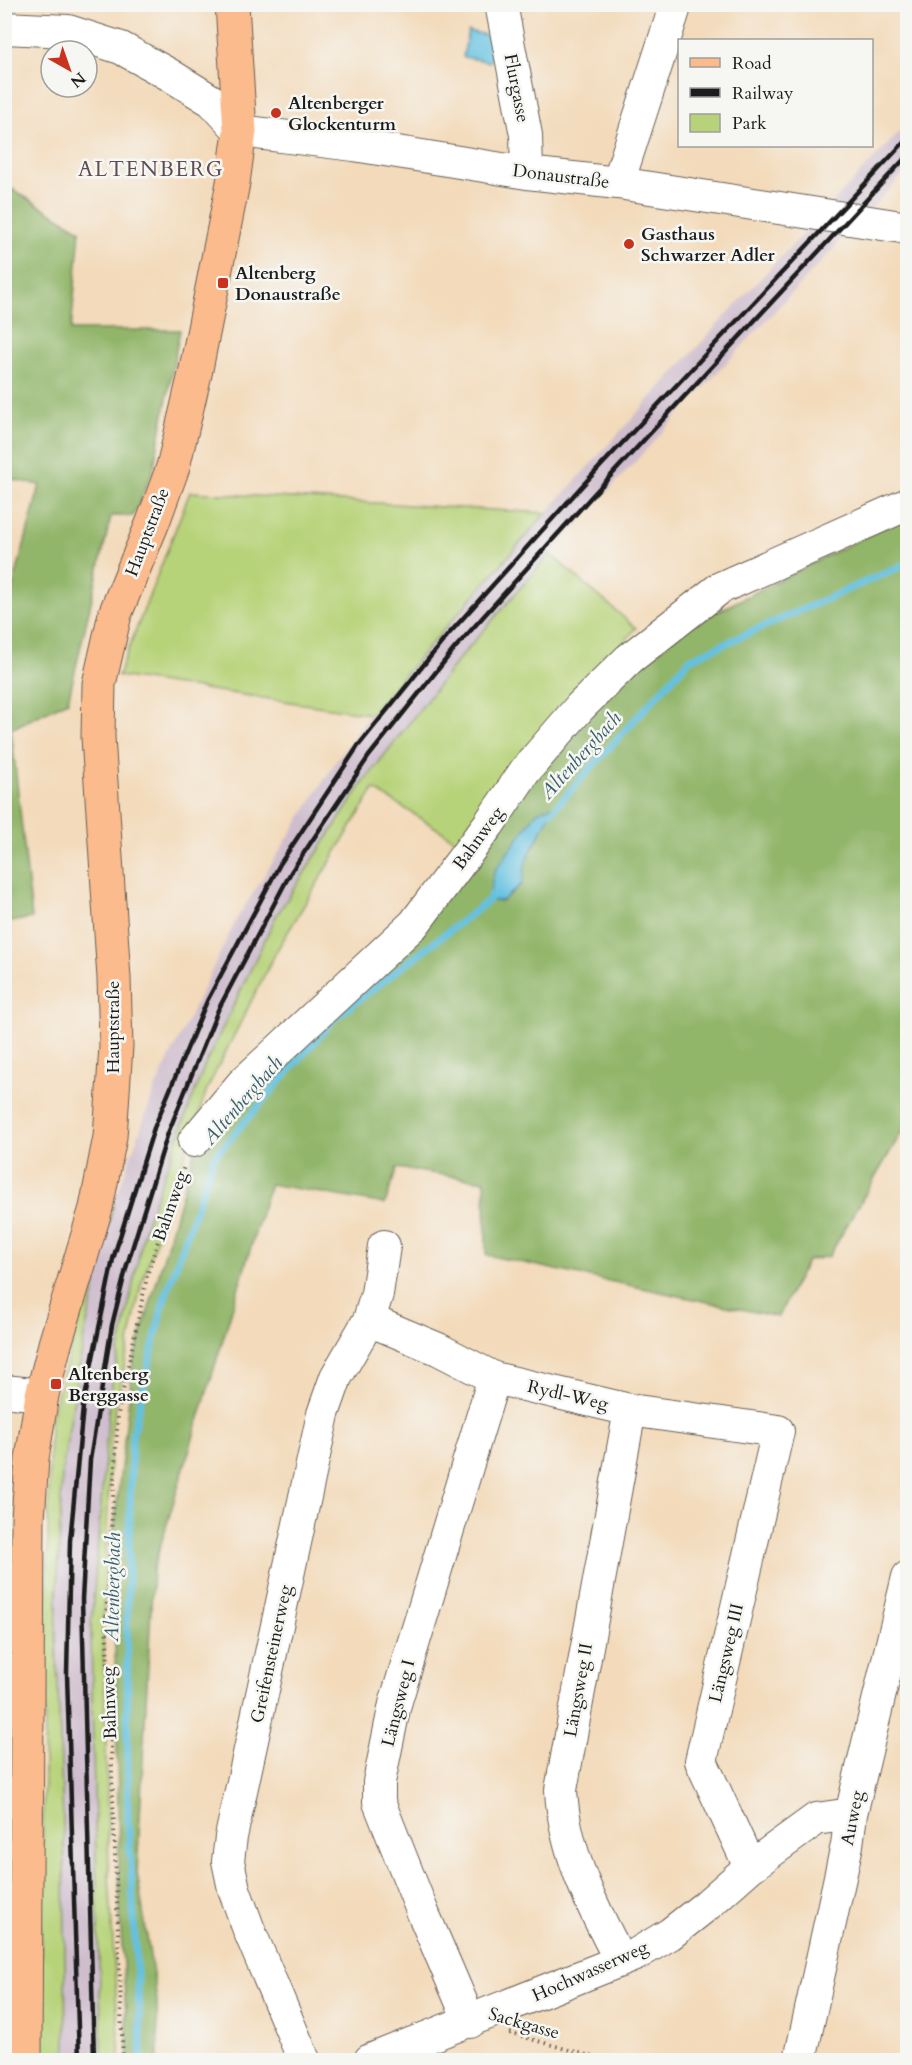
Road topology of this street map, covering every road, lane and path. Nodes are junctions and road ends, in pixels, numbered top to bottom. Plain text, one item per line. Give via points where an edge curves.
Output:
1 (232, 4) edge
2 (501, 4) edge
3 (676, 4) edge
4 (4, 28) edge
5 (240, 130) junction
6 (527, 172) junction
7 (618, 183) junction
8 (894, 227) edge
9 (908, 504) edge
10 (194, 1141) joint
11 (384, 1246) dead end
12 (369, 1320) junction
13 (494, 1378) junction
14 (4, 1391) edge
15 (42, 1395) junction
16 (630, 1410) junction
17 (778, 1431) joint
18 (908, 1577) edge
19 (852, 1814) junction
20 (750, 1866) junction
21 (621, 1961) junction
22 (470, 2022) junction
23 (25, 2061) edge
24 (123, 2061) edge
25 (304, 2061) edge
26 (370, 2061) edge
27 (604, 2061) edge
28 (800, 2061) edge

1 - 5 main road, Hauptstraße
2 - 6 street, Flurgasse via 526,135
3 - 7 street
4 - 5 street via 68,31 121,48 212,101
5 - 6 street, Donaustraße
5 - 15 main road, Hauptstraße via 214,281 172,467 115,614 99,684 98,737 116,1046 110,1137 96,1208
6 - 7 street, Donaustraße
7 - 8 street, Donaustraße
9 - 10 street, Bahnweg via 720,588 629,659 580,706 525,771 414,924 242,1084
10 - 24 path, Bahnweg via 148,1272 118,1414 106,1618
11 - 12 street, Greifensteinerweg
12 - 13 street, Rydl-Weg
12 - 25 street, Greifensteinerweg via 336,1377 323,1414 228,1861 249,1930
13 - 16 street, Rydl-Weg
13 - 22 street, Längsweg I via 395,1704 379,1782 379,1802
14 - 15 street
15 - 23 main road, Hauptstraße via 28,1519
16 - 17 street, Rydl-Weg
16 - 21 street, Längsweg II via 561,1790 571,1847
17 - 20 street, Längsweg III via 701,1761
18 - 19 street, Auweg
19 - 20 street, Hochwasserweg via 816,1819
19 - 28 street, Auweg
20 - 21 street, Hochwasserweg via 670,1934
21 - 22 street, Hochwasserweg
22 - 26 street, Hochwasserweg
22 - 27 path, Sackgasse

